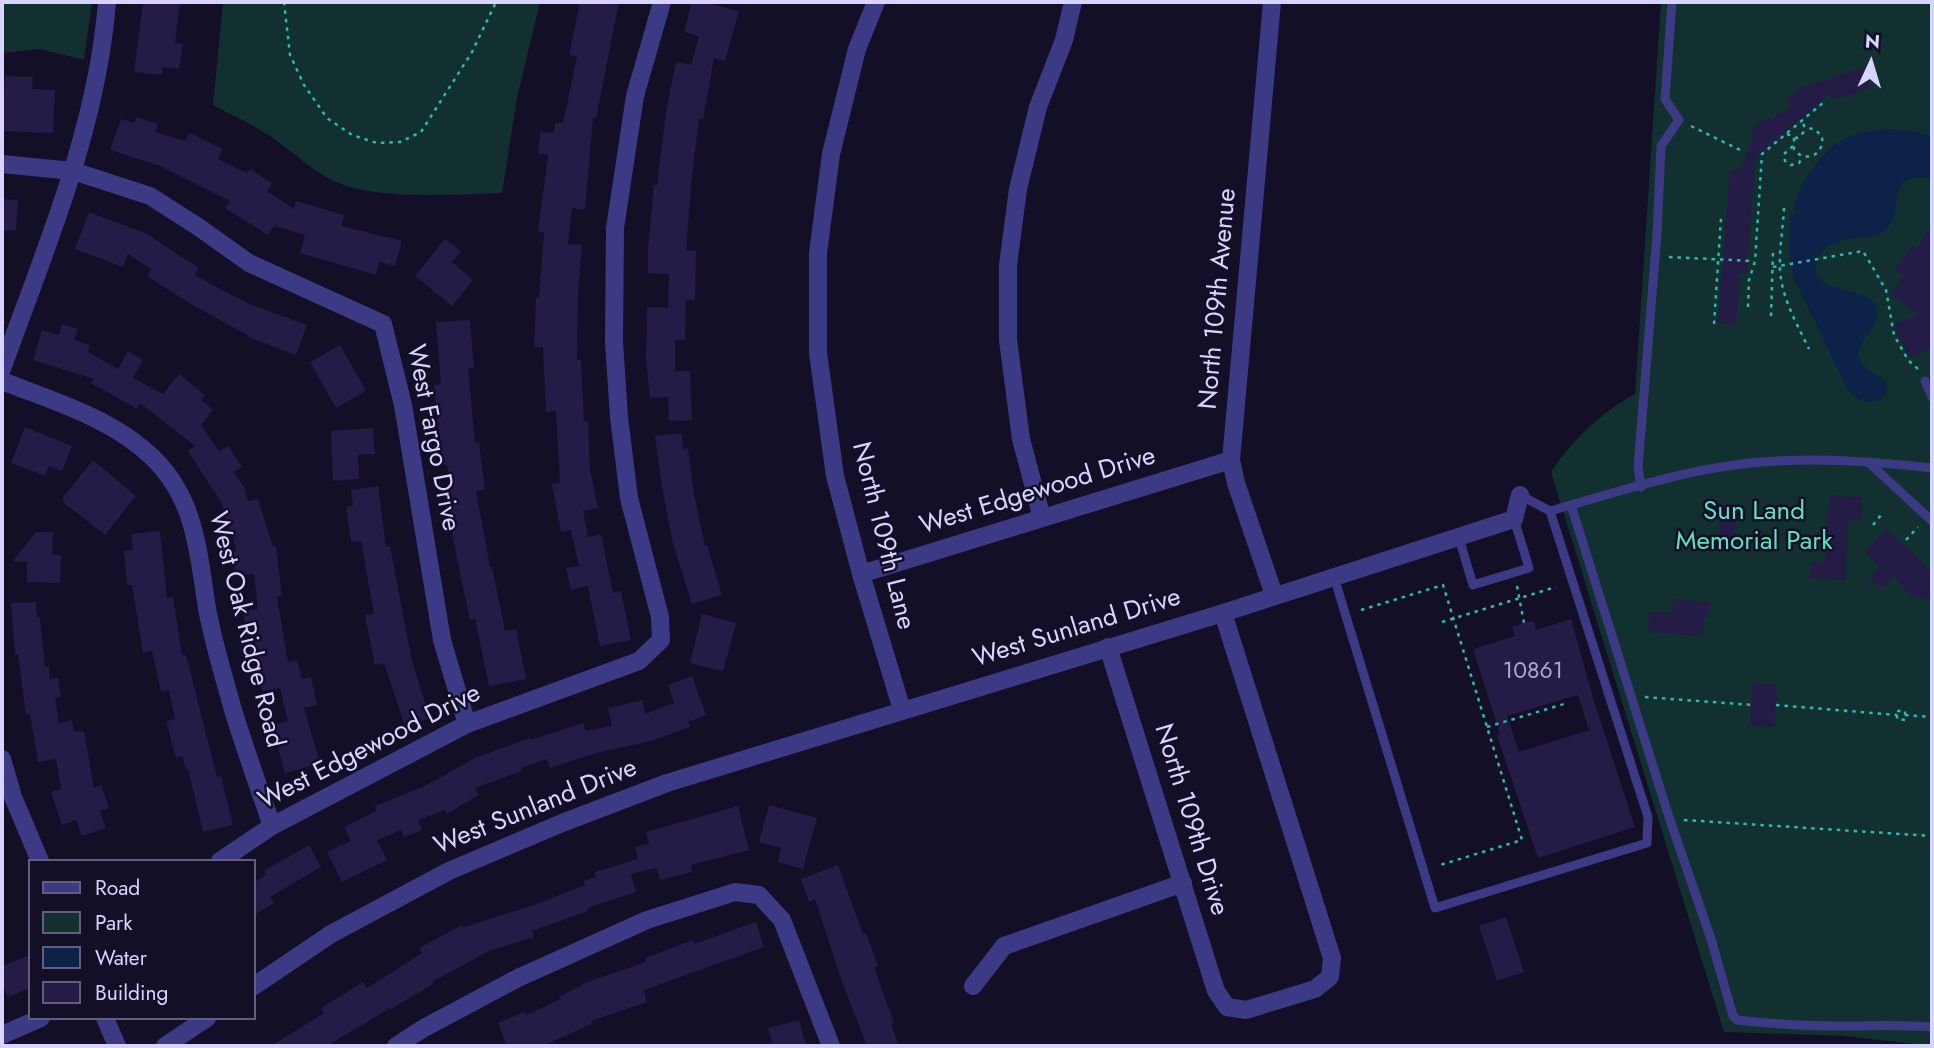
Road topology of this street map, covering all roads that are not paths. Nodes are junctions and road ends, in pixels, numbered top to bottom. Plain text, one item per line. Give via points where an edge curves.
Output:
1 (107, 2) edge
2 (662, 2) edge
3 (876, 2) edge
4 (1073, 2) edge
5 (1272, 2) edge
6 (1672, 2) edge
7 (2, 164) edge
8 (73, 171) junction
9 (2, 369) edge
10 (2, 381) edge
11 (1925, 381) road end
12 (1932, 397) edge
13 (1231, 460) junction
14 (1868, 462) junction
15 (1932, 468) edge
16 (1641, 487) junction
17 (1520, 495) joint
18 (1571, 505) junction
19 (1550, 511) junction
20 (1042, 518) junction
21 (1514, 519) junction
22 (1930, 519) edge
23 (1459, 538) junction
24 (861, 574) junction
25 (1334, 577) junction
26 (1274, 595) junction
27 (1223, 613) junction
28 (1108, 646) junction
29 (902, 710) junction
30 (467, 724) junction
31 (2, 759) edge
32 (8, 799) edge
33 (272, 826) junction
34 (39, 859) edge
35 (223, 859) edge
36 (1183, 883) junction
37 (256, 985) edge
38 (973, 986) dead end
39 (36, 1020) edge
40 (106, 1020) edge
41 (204, 1020) edge
42 (1932, 1027) edge
43 (2, 1035) edge
44 (117, 1046) edge
45 (165, 1046) edge
46 (396, 1046) edge
47 (831, 1046) edge

1 - 8 street via 97,82
2 - 30 street, West Edgewood Drive via 635,96 615,228 614,329 629,498 662,640 639,661
3 - 24 street, North 109th Lane via 857,49 831,154 818,253 820,367 835,476
4 - 20 street via 1038,107 1018,189 1008,265 1008,340 1021,439
5 - 13 street, North 109th Avenue
6 - 16 lane via 1665,99 1679,120 1661,146 1638,467
7 - 8 street, West Fargo Drive
8 - 9 street
8 - 30 street, West Fargo Drive via 150,197 249,263 383,324 403,405 442,640
10 - 33 street, West Oak Ridge Road via 86,414 130,439 171,477 198,544 208,610 230,698
11 - 12 lane
13 - 20 street, West Edgewood Drive
13 - 26 street, North 109th Avenue
14 - 15 lane
14 - 16 lane via 1760,462
14 - 22 lane
16 - 18 lane
17 - 19 lane
17 - 21 street
18 - 19 lane
18 - 42 lane via 1733,1016 1802,1025
19 - 25 lane via 1648,817 1647,843 1435,908
20 - 24 street, West Edgewood Drive
21 - 23 street, West Sunland Drive
21 - 23 lane via 1529,568 1473,585
23 - 25 street, West Sunland Drive
24 - 29 street, North 109th Lane
25 - 26 street, West Sunland Drive
26 - 27 street, West Sunland Drive
27 - 28 street, West Sunland Drive
27 - 36 street, North 109th Drive via 1332,958 1330,976 1315,989 1246,1010 1227,1007 1216,990
28 - 29 street, West Sunland Drive
28 - 36 street, North 109th Drive
29 - 37 street, West Sunland Drive via 667,783 474,860 331,934
30 - 33 street, West Edgewood Drive
31 - 32 street
32 - 34 street
33 - 35 street, West Edgewood Drive
36 - 38 street via 1004,946
39 - 43 street
40 - 44 street
41 - 45 street
46 - 47 street via 518,978 648,920 735,892 759,895 782,920

